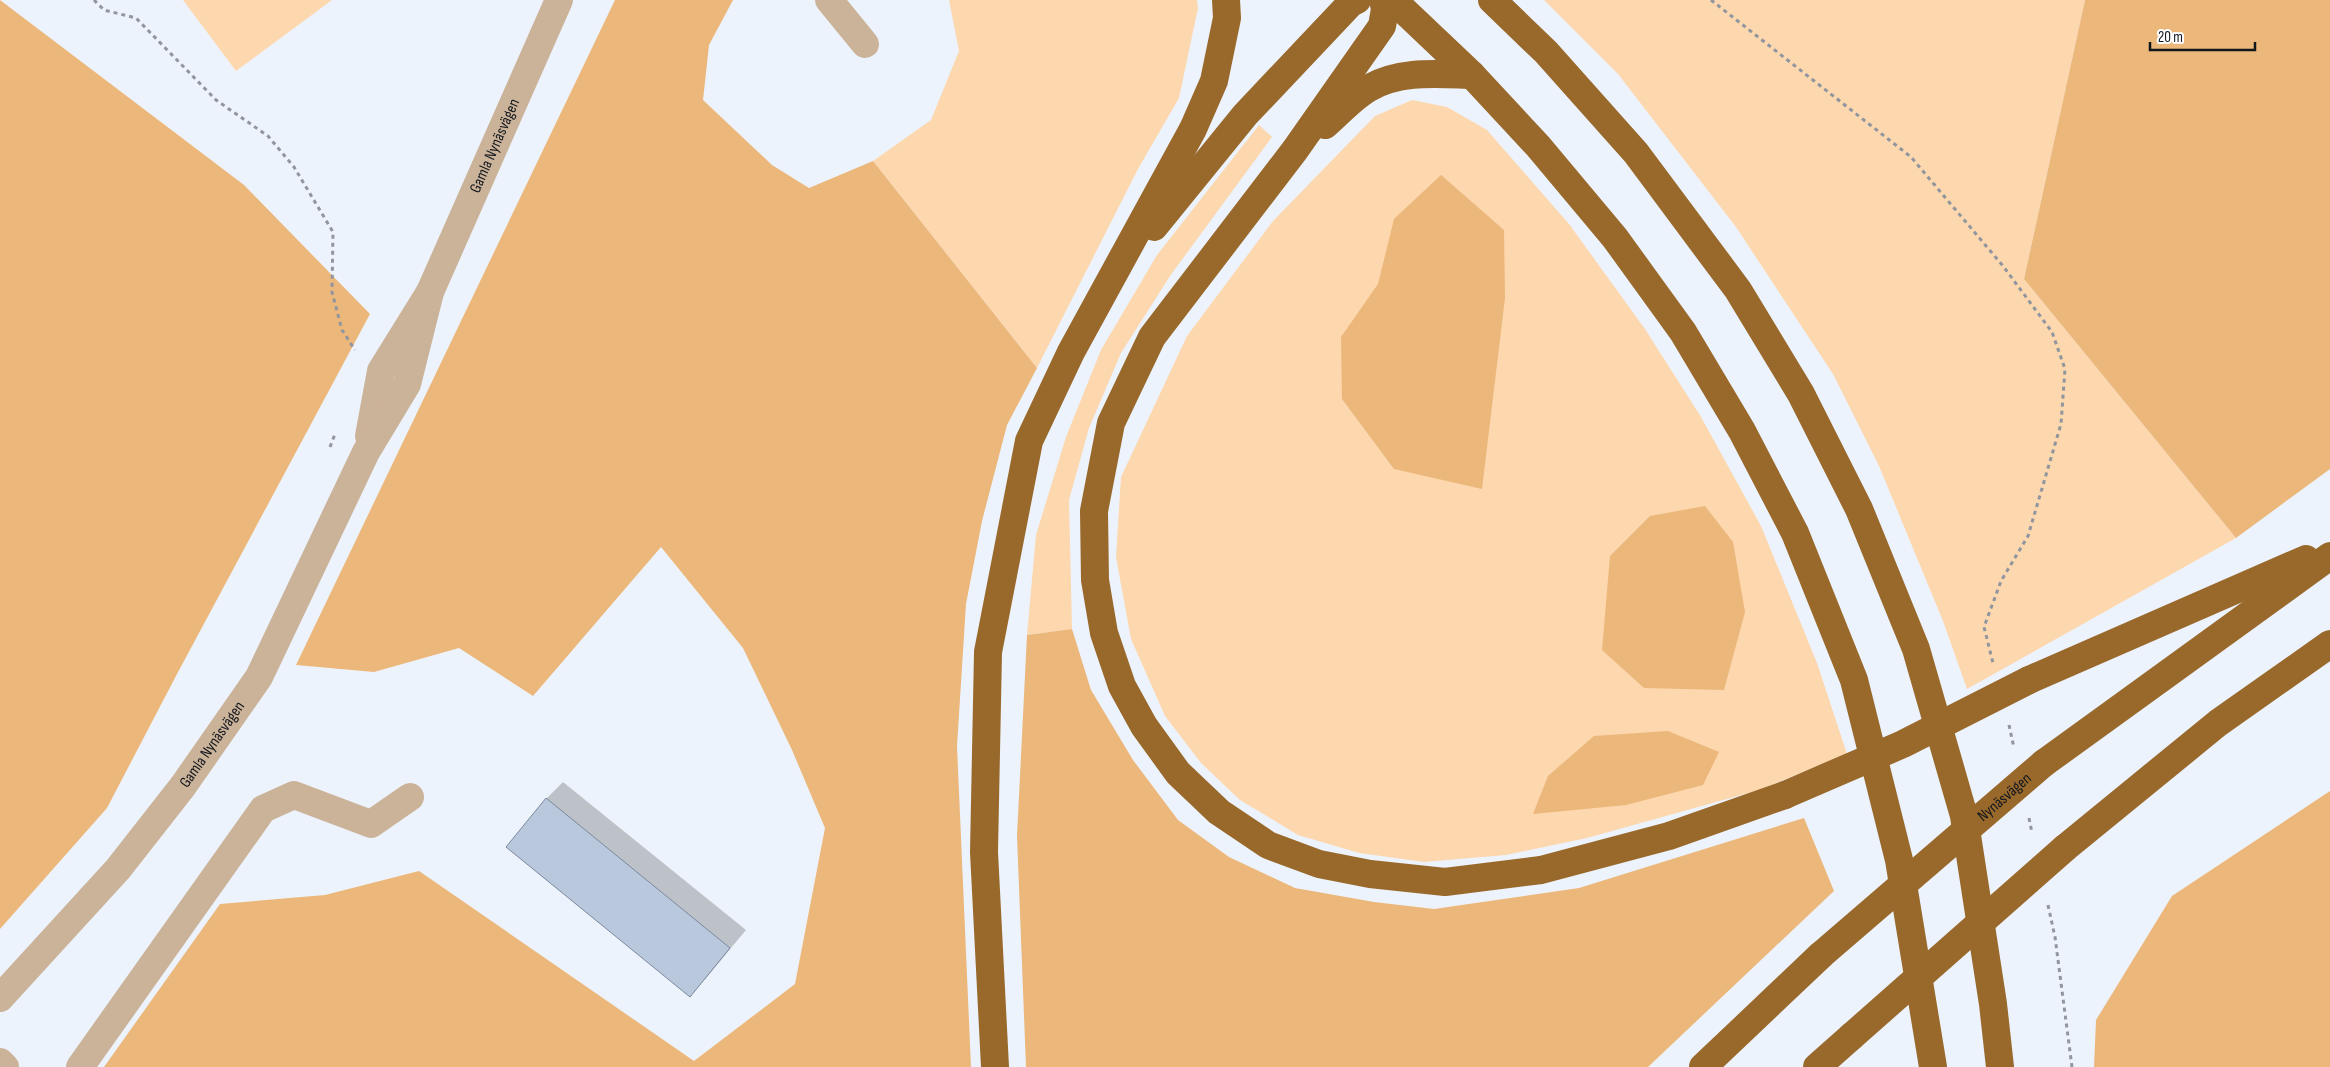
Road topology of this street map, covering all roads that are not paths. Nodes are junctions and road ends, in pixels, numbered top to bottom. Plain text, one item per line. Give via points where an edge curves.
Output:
1 (559, 0) edge
2 (829, 0) edge
3 (1226, 0) edge
4 (1357, 0) edge
5 (1383, 0) edge
6 (1392, 0) edge
7 (1492, 0) edge
8 (865, 44) dead end
9 (1472, 75) junction
10 (1295, 150) junction
11 (1106, 290) junction
12 (2330, 548) edge
13 (2330, 556) edge
14 (2330, 644) edge
15 (410, 797) dead end
16 (0, 998) edge
17 (0, 1062) edge
18 (5, 1067) edge
19 (80, 1067) edge
20 (995, 1067) edge
21 (1703, 1067) edge
22 (1817, 1067) edge
23 (1933, 1067) edge
24 (2000, 1067) edge

1 - 16 street, Gamla Nynäsvägen via 430,292 381,371 366,452 259,677 183,786 118,869
2 - 8 street
3 - 11 highway via 1226,18 1214,81 1194,129
4 - 11 highway via 1245,115
5 - 10 highway via 1382,26
6 - 9 highway
7 - 24 highway via 1546,52 1636,153 1738,290 1801,394 1859,509 1916,649 1964,816
9 - 10 highway via 1422,74 1385,80 1367,89
9 - 23 highway via 1538,146 1615,238 1683,332 1742,431 1795,534 1854,680 1899,860
10 - 12 highway, bridge via 1152,338 1112,423 1094,511 1095,580 1104,633 1122,686 1144,726 1178,773 1219,812 1268,845 1318,864 1370,874 1446,882 1550,868 1669,836 1785,795 1903,744 2028,680
11 - 20 highway via 1071,352 1029,441 988,652 984,852
13 - 21 highway, Nynäsvägen, bridge via 2044,763 1821,955
14 - 22 highway, bridge via 2218,723 2065,848
15 - 19 street via 371,824 294,795 263,809
17 - 18 street

